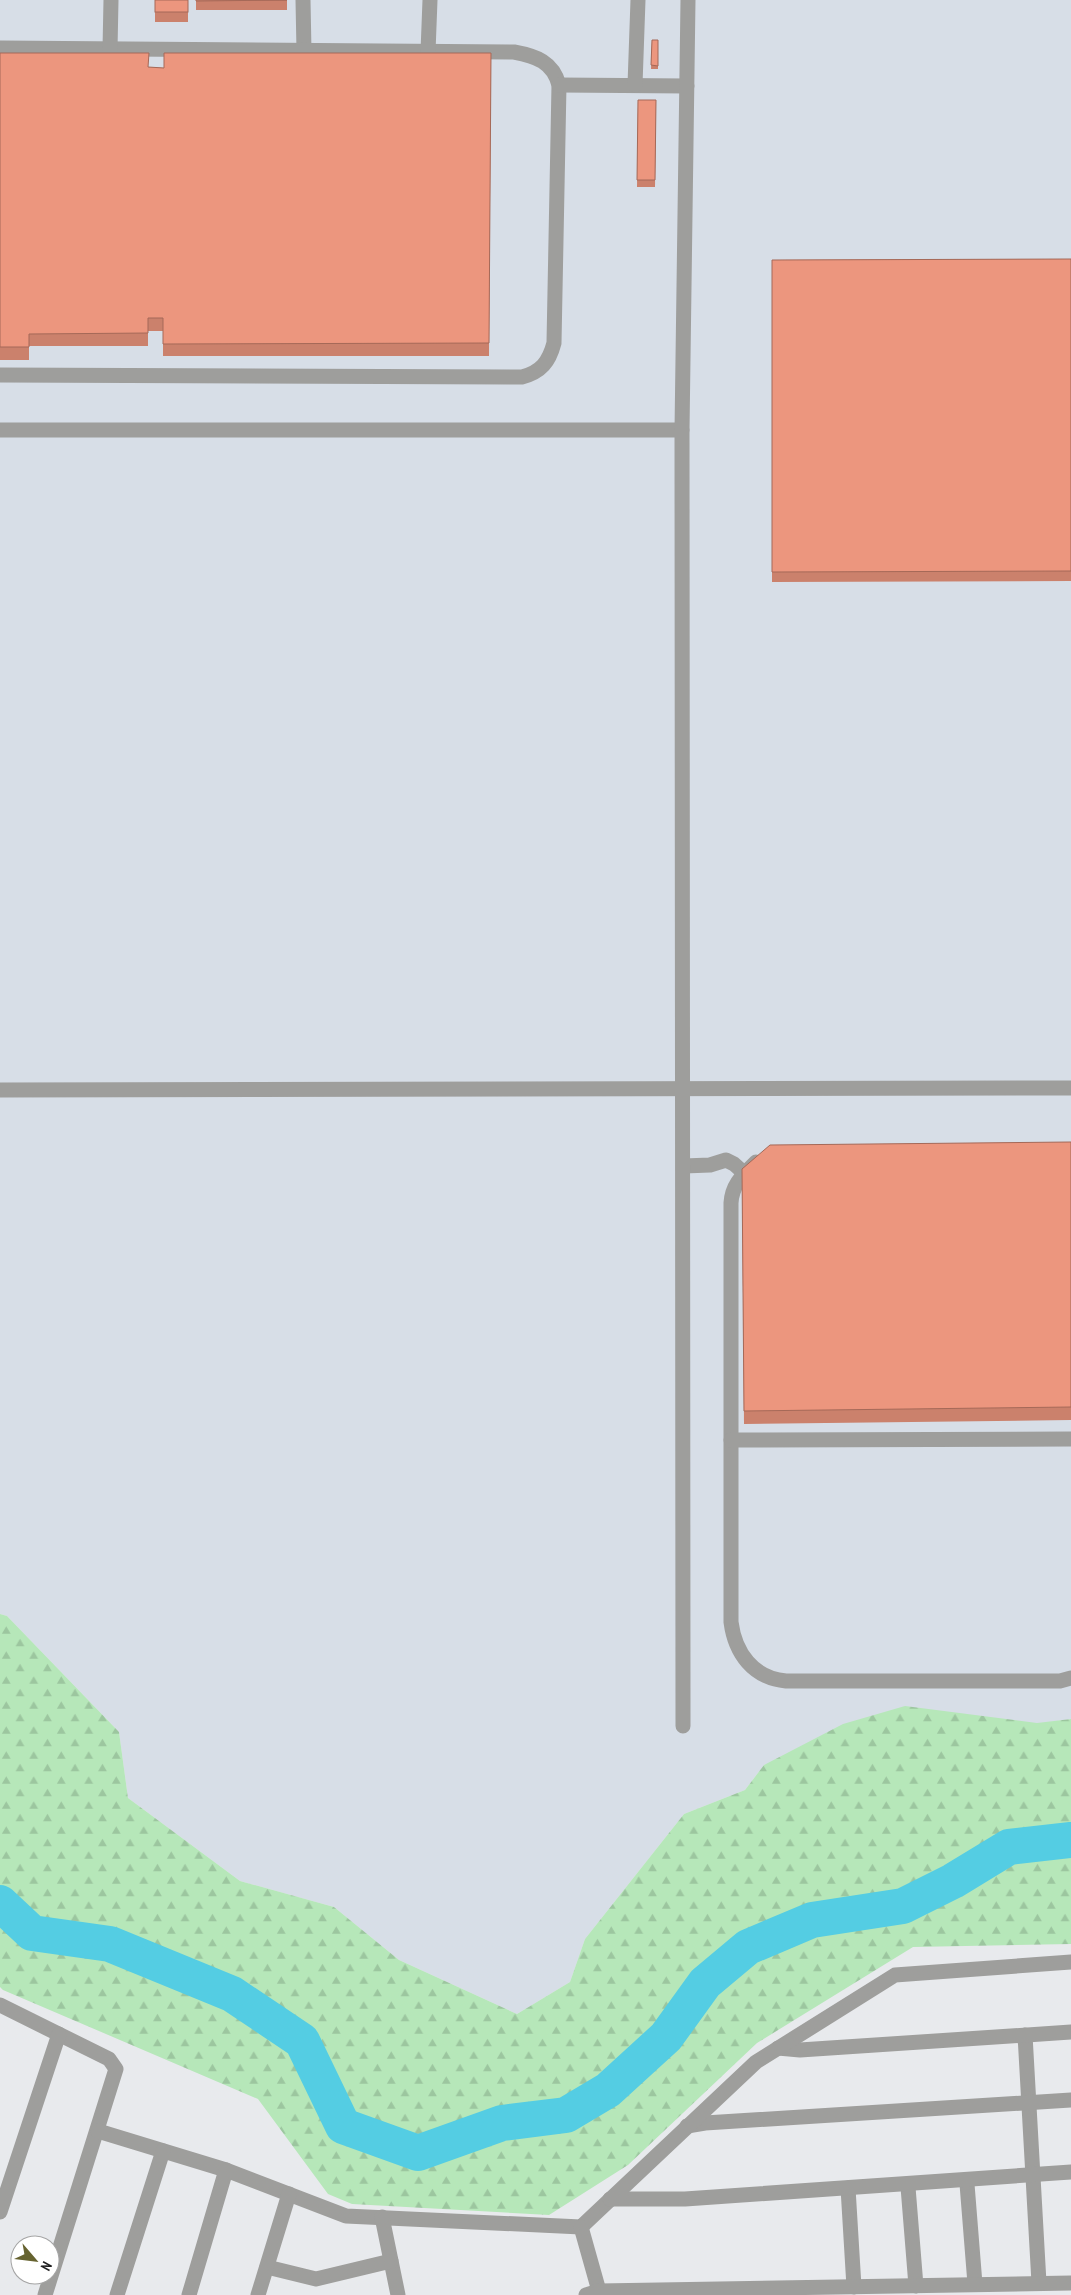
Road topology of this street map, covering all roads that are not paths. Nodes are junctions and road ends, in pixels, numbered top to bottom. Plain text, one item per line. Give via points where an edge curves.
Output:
1 (111, 0) edge
2 (303, 0) edge
3 (430, 0) edge
4 (638, 0) edge
5 (688, 0) edge
6 (0, 48) edge
7 (110, 49) junction
8 (304, 51) junction
9 (428, 52) junction
10 (559, 84) junction
11 (635, 85) junction
12 (687, 86) junction
13 (0, 375) edge
14 (0, 430) edge
15 (682, 430) junction
16 (1071, 1088) edge
17 (684, 1089) junction
18 (0, 1090) edge
19 (769, 1152) edge
20 (684, 1166) junction
21 (744, 1173) junction
22 (1071, 1438) edge
23 (731, 1440) junction
24 (1071, 1678) edge
25 (683, 1726) dead end
26 (1071, 1962) edge
27 (0, 2006) edge
28 (1071, 2032) edge
29 (59, 2034) junction
30 (1025, 2035) junction
31 (778, 2048) junction
32 (1071, 2100) edge
33 (1029, 2103) junction
34 (687, 2126) junction
35 (98, 2131) junction
36 (163, 2151) junction
37 (226, 2170) junction
38 (1071, 2172) edge
39 (1033, 2175) junction
40 (967, 2184) dead end
41 (908, 2187) dead end
42 (848, 2188) junction
43 (289, 2194) junction
44 (610, 2199) junction
45 (0, 2212) edge
46 (382, 2217) junction
47 (581, 2227) junction
48 (391, 2261) junction
49 (267, 2267) junction
50 (1039, 2283) junction
51 (1071, 2283) edge
52 (975, 2284) junction
53 (916, 2286) junction
54 (854, 2287) junction
55 (592, 2293) edge
56 (44, 2295) edge
57 (117, 2295) edge
58 (189, 2295) edge
59 (258, 2295) edge
60 (398, 2295) edge

1 - 7 street
2 - 8 street
3 - 9 street
4 - 11 street
5 - 12 street
6 - 7 street
7 - 8 street
8 - 9 street
9 - 10 street via 528,54 551,67
10 - 11 street
10 - 13 street via 554,343 544,366 533,374 522,377
11 - 12 street
12 - 15 street
14 - 15 street
15 - 17 street
16 - 17 street
17 - 18 street
17 - 20 street
19 - 21 street
20 - 21 street via 710,1165 726,1160
20 - 25 street
21 - 23 street via 731,1198
22 - 23 street
23 - 24 street via 732,1634 739,1651 756,1671 786,1681 1050,1681
26 - 31 street via 895,1975
27 - 29 street
28 - 30 street
29 - 35 street via 109,2059 116,2069
29 - 45 street
30 - 31 street via 800,2050
30 - 33 street
31 - 34 street via 756,2062
32 - 33 street
33 - 34 street
33 - 39 street
34 - 44 street
35 - 36 street
35 - 56 street
36 - 37 street
36 - 57 street
37 - 43 street
37 - 58 street
38 - 39 street
39 - 42 street
39 - 50 street
40 - 52 street
41 - 53 street
42 - 44 street via 685,2199
42 - 54 street
43 - 46 street via 346,2216
43 - 49 street
44 - 47 street
46 - 47 street
46 - 48 street
47 - 55 street
48 - 49 street via 316,2279
48 - 60 street
49 - 59 street
50 - 51 street
50 - 52 street
52 - 53 street
53 - 54 street
54 - 55 street

